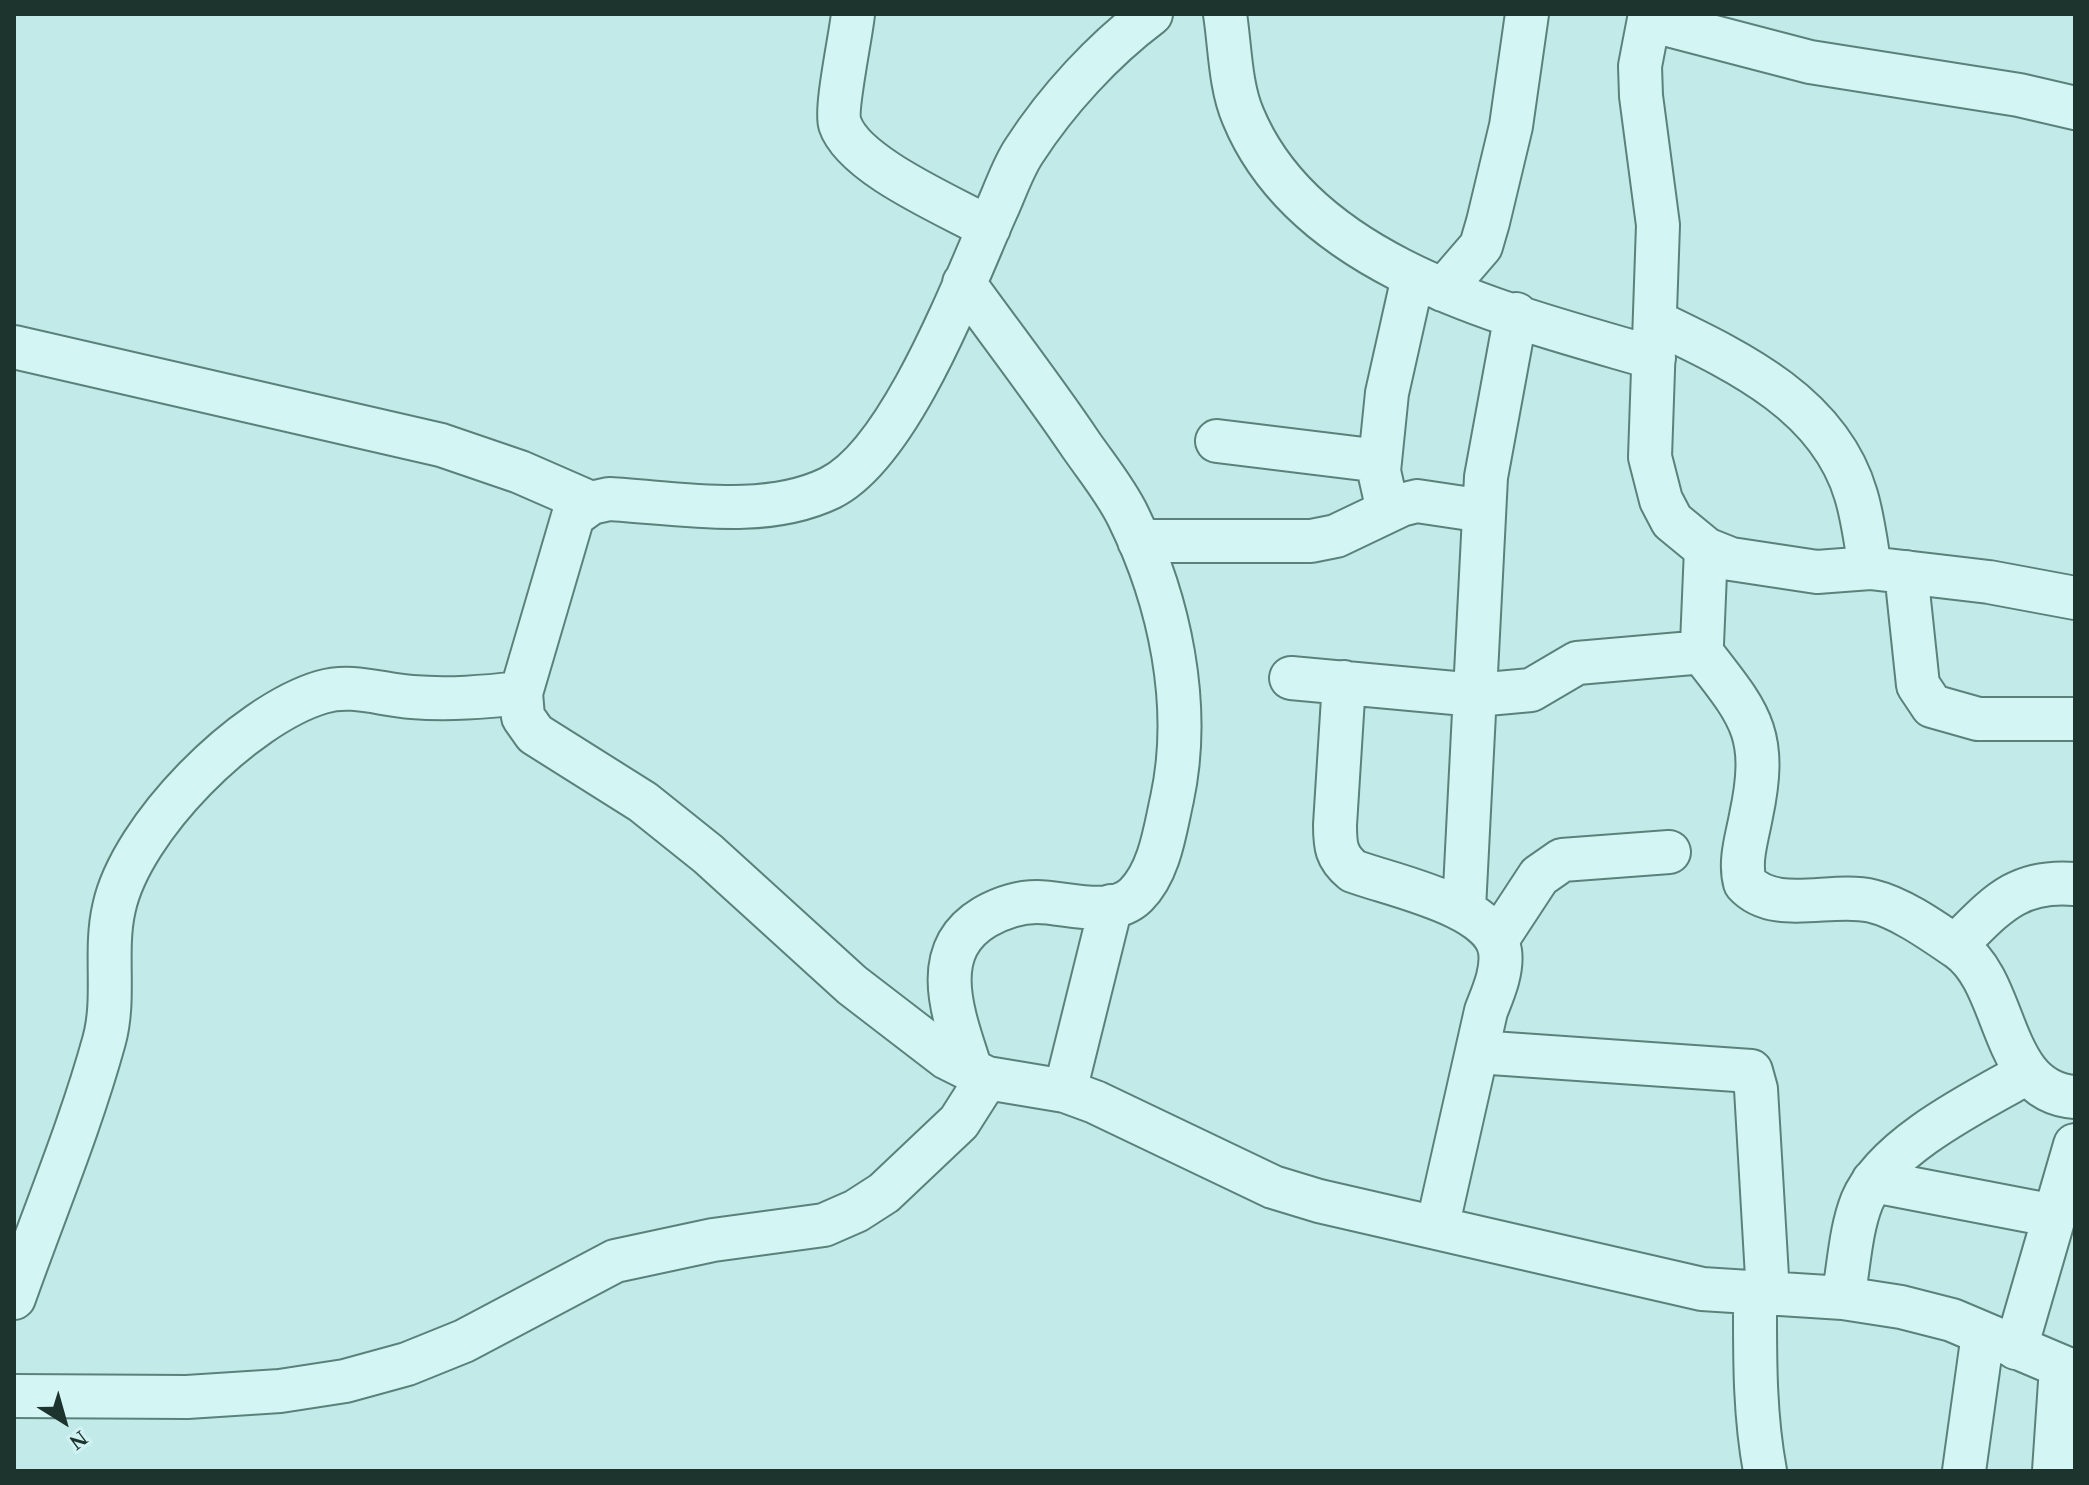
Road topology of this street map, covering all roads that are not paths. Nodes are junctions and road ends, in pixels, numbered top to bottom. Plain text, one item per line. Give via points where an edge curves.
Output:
1 (853, 14) edge
2 (1151, 14) edge
3 (1225, 14) edge
4 (1527, 14) edge
5 (1649, 17) edge
6 (2075, 108) edge
7 (989, 228) junction
8 (964, 283) junction
9 (1428, 284) junction
10 (1516, 314) junction
11 (1655, 340) junction
12 (14, 347) edge
13 (1217, 441) dead end
14 (1380, 461) junction
15 (591, 503) junction
16 (1388, 511) junction
17 (1484, 511) junction
18 (1139, 541) junction
19 (1706, 549) junction
20 (1888, 570) junction
21 (2075, 598) edge
22 (1699, 649) junction
23 (1291, 678) dead end
24 (1344, 682) junction
25 (521, 693) junction
26 (1476, 695) junction
27 (2075, 719) edge
28 (1669, 852) dead end
29 (2075, 884) edge
30 (1111, 906) junction
31 (1464, 909) junction
32 (1497, 940) junction
33 (1955, 946) junction
34 (1477, 1052) junction
35 (2027, 1073) junction
36 (979, 1074) junction
37 (1065, 1091) junction
38 (2075, 1097) edge
39 (2075, 1145) edge
40 (1873, 1181) junction
41 (2055, 1216) junction
42 (1437, 1228) junction
43 (1761, 1294) junction
44 (14, 1298) edge
45 (1843, 1298) junction
46 (2000, 1341) junction
47 (2068, 1369) edge
48 (14, 1396) edge
49 (1765, 1471) edge
50 (1964, 1471) edge
51 (2054, 1471) edge

1 - 7 street via 839,122 852,145
2 - 7 street via 1078,82 1023,152
3 - 9 street via 1241,111 1261,151 1330,227
4 - 9 street via 1511,126 1481,246
5 - 6 street via 1810,62
5 - 11 street via 1640,66 1658,225
7 - 8 street
8 - 15 street via 892,424 863,461 832,487 789,502 731,506 609,499
8 - 18 street via 1104,478
9 - 10 street
9 - 14 street via 1387,393
10 - 11 street
10 - 17 street
11 - 19 street via 1653,471 1672,521
11 - 20 street via 1746,367 1799,408 1849,475
12 - 15 street via 441,445
13 - 14 street
14 - 16 street
15 - 25 street via 573,516
16 - 17 street via 1417,501
16 - 18 street via 1364,525 1311,541
17 - 26 street
18 - 30 street via 1174,654 1179,721 1175,781 1151,873 1136,895
19 - 20 street via 1798,571
19 - 22 street
20 - 21 street
20 - 27 street via 1918,685 1932,706 1978,719
22 - 26 street via 1577,663 1531,690
22 - 33 street via 1746,711 1757,742 1758,784 1742,859 1745,883 1763,899 1874,901
23 - 24 street
24 - 26 street
24 - 31 street via 1335,825 1335,848 1342,862 1353,871
25 - 36 street via 523,717 535,734 643,802 744,884 852,985 947,1058
25 - 44 street via 470,699 362,689 325,691 297,702 205,768 155,824 127,870 113,909 105,1039
26 - 31 street
28 - 32 street via 1562,860 1539,876
29 - 33 street via 2035,884 2002,900
30 - 36 street via 1007,905 970,927 955,946 952,1009
30 - 37 street
31 - 32 street
32 - 34 street via 1497,980
33 - 35 street via 1982,971
34 - 42 street
34 - 43 street via 1751,1071 1756,1089
35 - 38 street via 2056,1094
35 - 40 street via 1935,1129
36 - 37 street
36 - 48 street via 949,1132 884,1193 824,1225 713,1240 615,1261 464,1341 345,1381 187,1397
37 - 42 street via 1273,1187
39 - 41 street
40 - 41 street
40 - 45 street via 1857,1216
41 - 46 street
42 - 43 street via 1622,1274
43 - 45 street
43 - 49 street via 1755,1364
45 - 46 street via 1952,1320
46 - 47 street
46 - 50 street
47 - 51 street

